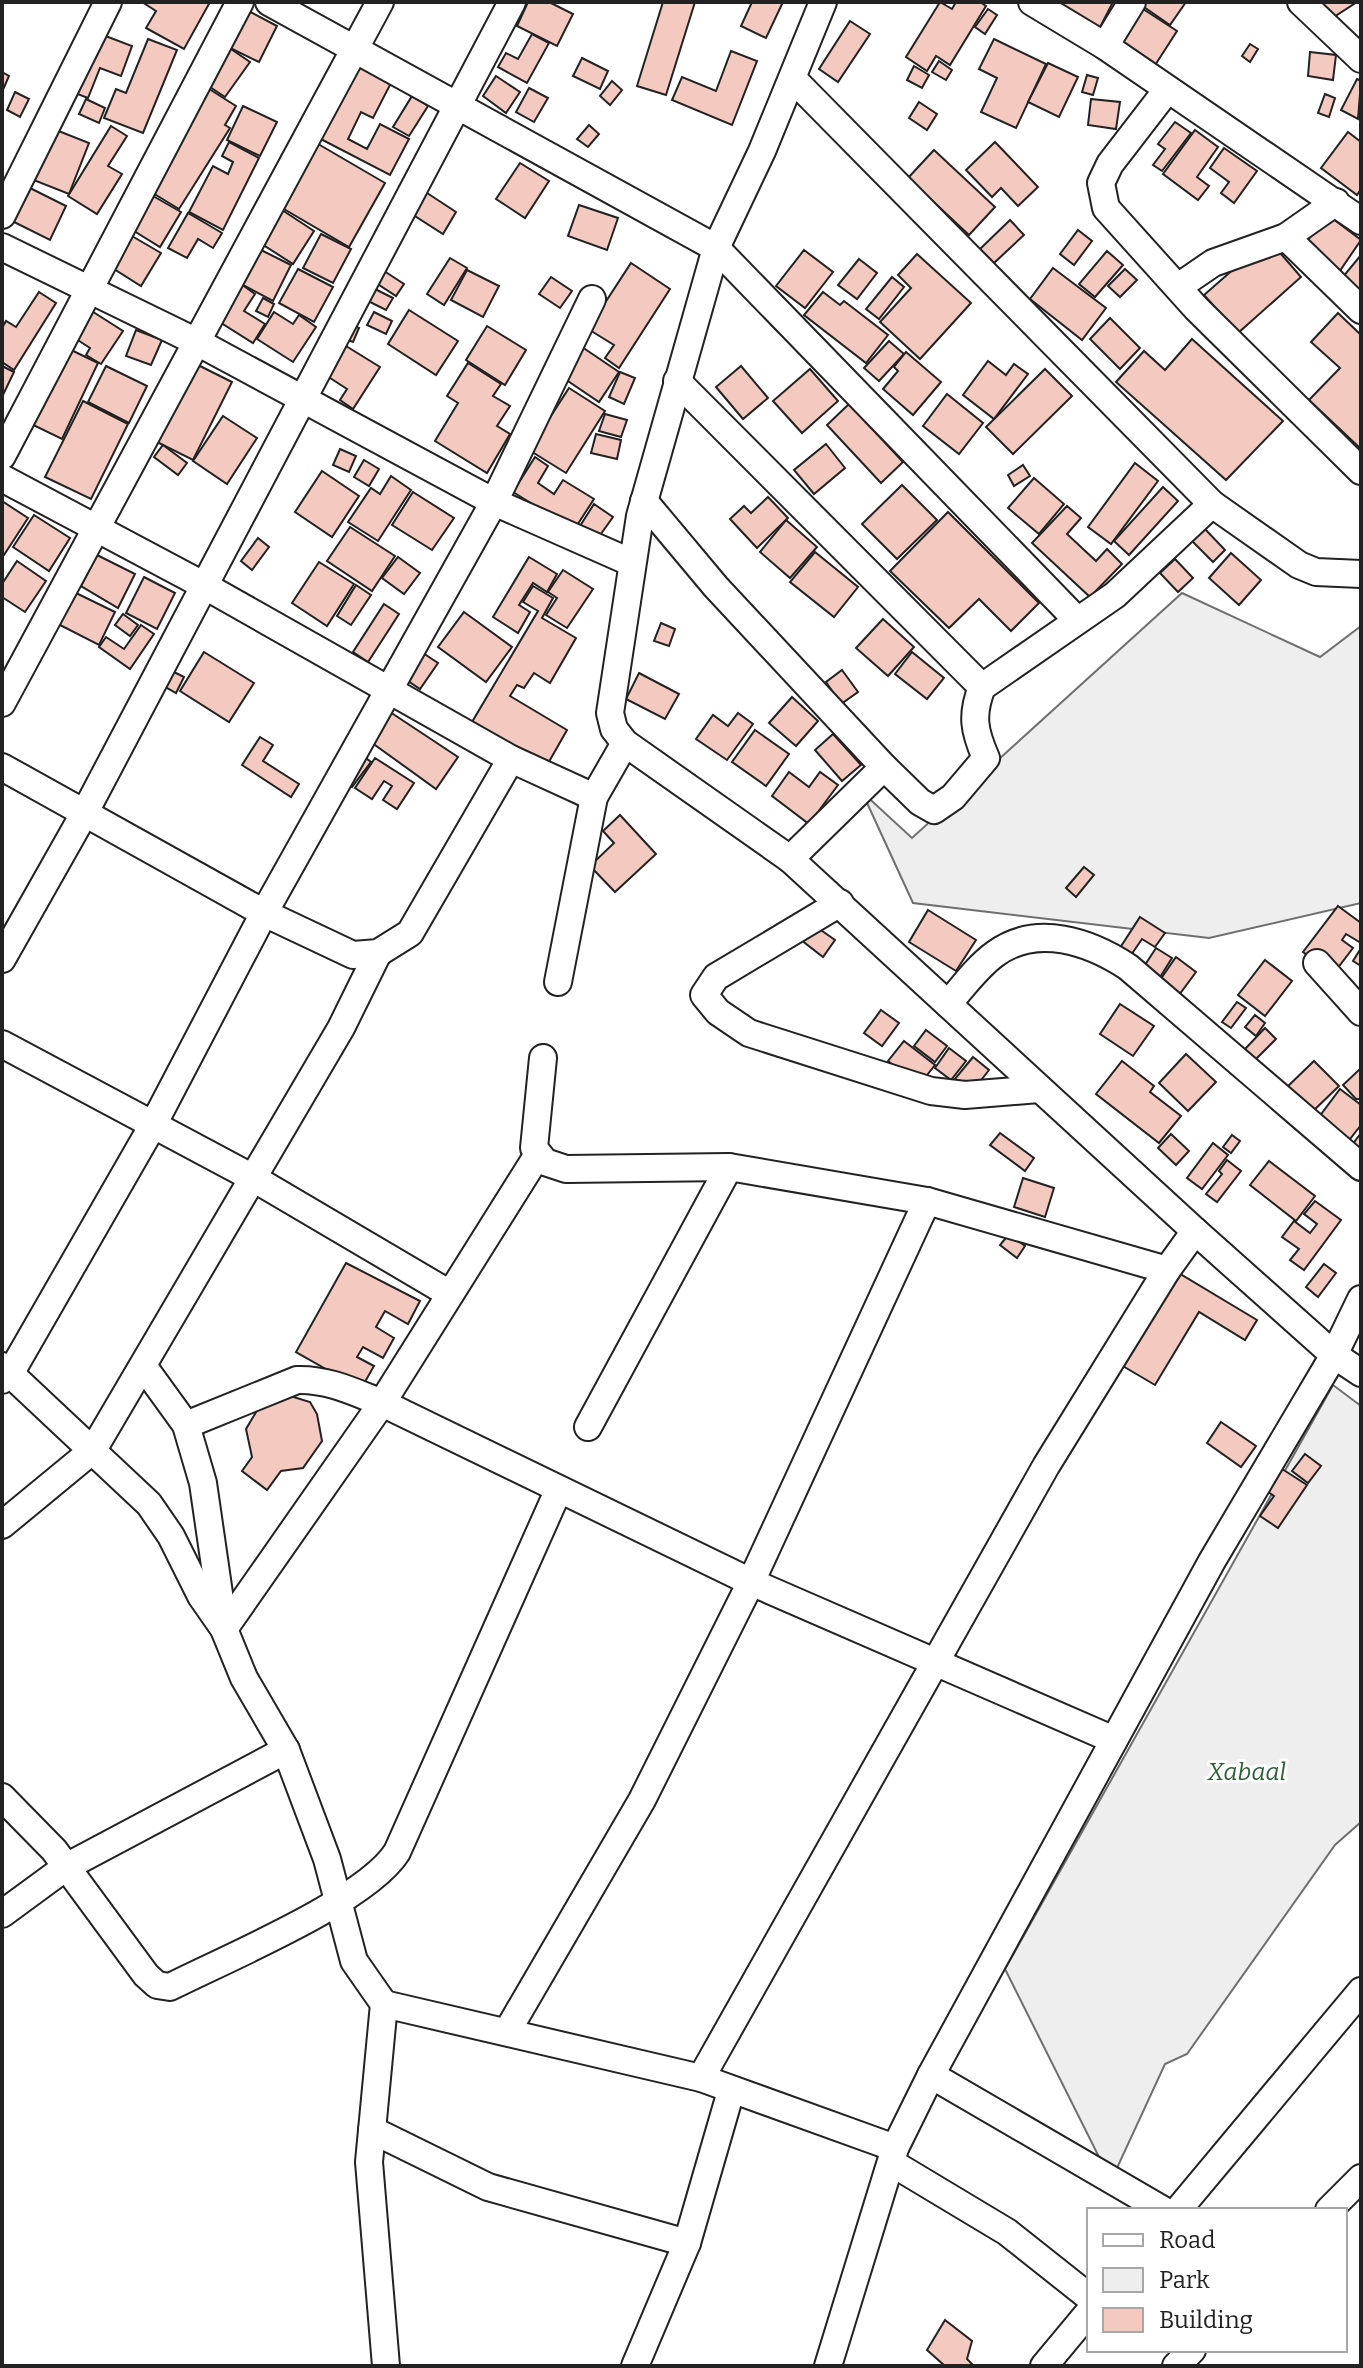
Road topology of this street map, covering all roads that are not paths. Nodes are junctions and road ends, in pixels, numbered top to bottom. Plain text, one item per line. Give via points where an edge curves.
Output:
1 (108, 2) edge
2 (240, 2) edge
3 (269, 2) edge
4 (380, 2) edge
5 (512, 2) edge
6 (823, 2) edge
7 (1032, 2) edge
8 (1132, 2) edge
9 (1301, 2) edge
10 (1105, 46) junction
11 (356, 50) junction
12 (1361, 59) edge
13 (793, 79) junction
14 (1167, 90) junction
15 (457, 103) junction
16 (1336, 202) junction
17 (2, 215) edge
18 (1361, 221) edge
19 (1286, 237) junction
20 (2, 247) edge
21 (716, 248) junction
22 (1178, 287) junction
23 (92, 288) junction
24 (592, 299) dead end
25 (1361, 310) edge
26 (199, 343) junction
27 (677, 381) junction
28 (305, 399) junction
29 (2, 456) edge
30 (1361, 471) edge
31 (2, 478) edge
32 (644, 501) junction
33 (494, 502) junction
34 (1212, 504) junction
35 (96, 527) junction
36 (630, 562) junction
37 (1361, 574) edge
38 (205, 586) junction
39 (1077, 620) junction
40 (982, 687) junction
41 (389, 690) junction
42 (2, 703) edge
43 (625, 743) junction
44 (511, 759) junction
45 (2, 767) edge
46 (884, 767) junction
47 (594, 797) junction
48 (84, 814) junction
49 (790, 859) junction
50 (840, 903) junction
51 (264, 913) junction
52 (378, 953) junction
53 (2, 959) edge
54 (1317, 963) dead end
55 (558, 982) dead end
56 (948, 1004) junction
57 (1361, 1012) edge
58 (2, 1044) edge
59 (543, 1058) dead end
60 (1039, 1089) junction
61 (153, 1125) junction
62 (537, 1156) junction
63 (729, 1167) junction
64 (1361, 1167) edge
65 (253, 1178) junction
66 (927, 1201) junction
67 (1195, 1231) junction
68 (1167, 1270) junction
69 (450, 1294) junction
70 (1361, 1299) edge
71 (1334, 1355) junction
72 (144, 1367) junction
73 (5, 1373) edge
74 (1361, 1373) edge
75 (382, 1403) junction
76 (186, 1425) junction
77 (588, 1427) dead end
78 (93, 1450) junction
79 (558, 1491) junction
80 (2, 1525) edge
81 (751, 1582) junction
82 (224, 1629) junction
83 (935, 1662) junction
84 (1114, 1740) junction
85 (286, 1750) junction
86 (2, 1797) edge
87 (66, 1867) junction
88 (339, 1901) junction
89 (2, 1914) edge
90 (1361, 1991) edge
91 (384, 2004) junction
92 (508, 2030) junction
93 (931, 2075) junction
94 (701, 2078) junction
95 (731, 2091) junction
96 (372, 2130) junction
97 (894, 2155) junction
98 (1361, 2178) edge
99 (1160, 2208) edge
100 (1180, 2208) edge
101 (1331, 2208) edge
102 (687, 2243) junction
103 (1087, 2295) edge
104 (1087, 2314) edge
105 (386, 2366) edge
106 (635, 2366) edge
107 (828, 2366) edge
108 (1044, 2366) edge

1 - 17 street
2 - 23 street
3 - 11 street
4 - 11 street
5 - 15 street
6 - 13 street
7 - 10 street
8 - 10 street
9 - 12 street
10 - 14 street
11 - 15 street
11 - 26 street
13 - 21 street
13 - 34 street
14 - 16 street
14 - 22 street via 1101,183 1106,208
15 - 21 street
15 - 28 street
16 - 18 street
16 - 19 street
19 - 22 street via 1213,263
19 - 25 street
20 - 23 street
21 - 27 street
21 - 39 street
22 - 30 street
23 - 26 street
23 - 29 street
24 - 33 street
26 - 28 street
26 - 35 street
27 - 32 street
27 - 40 street
28 - 33 street
28 - 38 street
31 - 35 street
32 - 36 street
32 - 46 street
33 - 36 street
33 - 41 street
34 - 37 street via 1299,565 1316,572
34 - 39 street via 1115,595
35 - 38 street
35 - 42 street
36 - 43 street via 610,713
38 - 41 street
38 - 48 street
39 - 40 street
40 - 46 street via 973,710 986,758 953,797 934,810
41 - 44 street
41 - 51 street
43 - 47 street
43 - 49 street
44 - 47 street
44 - 52 street via 410,933
45 - 48 street
46 - 49 street
47 - 55 street
48 - 51 street
48 - 53 street
49 - 50 street
50 - 56 street
50 - 60 street via 716,977 704,995 749,1033 931,1091 965,1095
51 - 52 street via 353,955
51 - 61 street
52 - 65 street via 341,1028
54 - 57 street
56 - 60 street
56 - 64 street via 996,953 1031,940 1069,939 1100,949 1128,967
58 - 61 street
59 - 62 street
60 - 67 street
61 - 65 street
61 - 73 street
62 - 63 street via 566,1169
62 - 69 street
63 - 66 street
63 - 77 street
65 - 69 street
65 - 72 street
66 - 68 street
66 - 81 street
67 - 68 street
67 - 71 street
68 - 83 street via 1046,1466
69 - 75 street
70 - 71 street
71 - 74 street
71 - 84 street
72 - 76 street
72 - 78 street
73 - 78 street
75 - 76 street via 317,1380 297,1380
75 - 79 street
75 - 82 street
76 - 82 street via 203,1483
78 - 80 street
78 - 82 street via 149,1504
79 - 81 street
79 - 88 street via 397,1852 377,1875
81 - 83 street
81 - 92 street via 642,1800
82 - 85 street via 244,1678
83 - 84 street
83 - 94 street
84 - 93 street
85 - 87 street
85 - 88 street
86 - 87 street
87 - 88 street via 146,1975 157,1985 170,1987
87 - 89 street
88 - 91 street via 354,1961
90 - 100 street
91 - 92 street
91 - 96 street
92 - 94 street
93 - 97 street
93 - 99 street
94 - 95 street
95 - 97 street
95 - 102 street
96 - 102 street via 488,2187
96 - 105 street via 370,2176
97 - 103 street via 1007,2232
97 - 107 street
98 - 101 street
102 - 106 street
104 - 108 street

